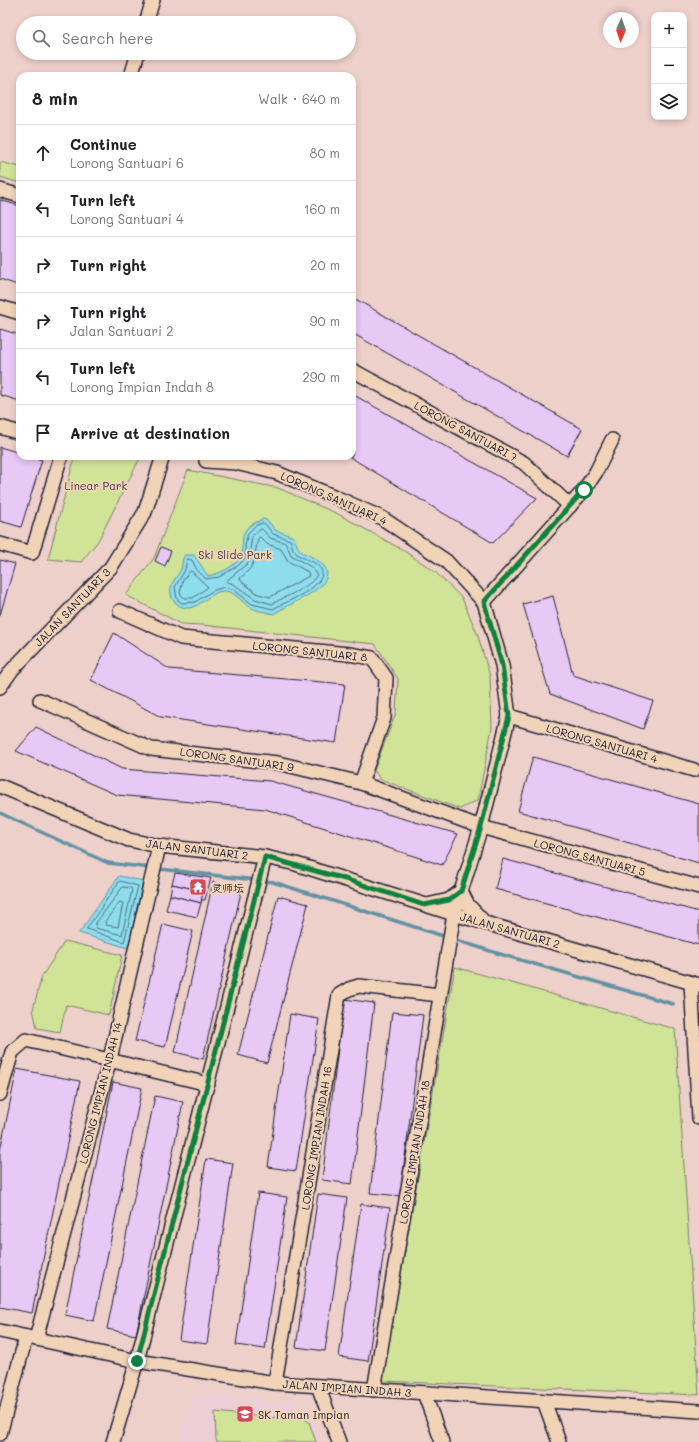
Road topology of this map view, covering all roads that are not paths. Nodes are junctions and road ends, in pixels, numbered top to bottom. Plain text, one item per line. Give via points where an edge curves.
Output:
1 (153, 0) edge
2 (148, 16) edge
3 (136, 60) edge
4 (132, 72) edge
5 (0, 190) edge
6 (16, 195) edge
7 (0, 307) edge
8 (16, 312) edge
9 (356, 372) edge
10 (0, 427) edge
11 (16, 432) edge
12 (612, 440) dead end
13 (60, 460) edge
14 (162, 460) edge
15 (206, 461) dead end
16 (570, 506) junction
17 (0, 544) edge
18 (484, 602) junction
19 (120, 611) dead end
20 (0, 687) edge
21 (40, 700) dead end
22 (509, 716) junction
23 (694, 770) dead end
24 (361, 783) junction
25 (0, 786) edge
26 (481, 827) junction
27 (158, 851) junction
28 (264, 862) junction
29 (699, 887) edge
30 (461, 891) junction
31 (424, 905) junction
32 (454, 914) junction
33 (485, 923) junction
34 (695, 984) edge
35 (440, 996) junction
36 (110, 1060) junction
37 (208, 1084) junction
38 (0, 1094) edge
39 (698, 1097) edge
40 (699, 1118) edge
41 (0, 1331) edge
42 (31, 1338) junction
43 (137, 1361) junction
44 (276, 1383) junction
45 (318, 1386) junction
46 (374, 1390) junction
47 (424, 1393) junction
48 (544, 1401) junction
49 (699, 1411) edge
50 (0, 1434) edge
51 (113, 1442) edge
52 (339, 1442) edge
53 (442, 1442) edge
54 (559, 1442) edge

1 - 2 street
3 - 4 street
5 - 6 street
7 - 8 street
9 - 16 street, LORONG SANTUARI 7 via 524,463
10 - 11 street
12 - 16 street via 596,472
13 - 17 street via 32,553
14 - 20 street, JALAN SANTUARI 3 via 145,512 111,567 12,670
15 - 18 street, LORONG SANTUARI 4 via 236,463 278,473 382,518 446,561
16 - 18 street
18 - 22 street, LORONG SANTUARI 4 via 502,665
19 - 24 street, LORONG SANTUARI 8 via 181,638 372,658 386,678 384,718
21 - 24 street, LORONG SANTUARI 9 via 151,749 278,763
22 - 23 street, LORONG SANTUARI 4
22 - 26 street, LORONG SANTUARI 4
24 - 26 street, LORONG SANTUARI 9
25 - 27 street, JALAN SANTUARI 2
26 - 29 street, LORONG SANTUARI 5
26 - 30 street, LORONG SANTUARI 4
27 - 28 street, JALAN SANTUARI 2
27 - 36 street, LORONG IMPIAN INDAH 14
28 - 31 street, JALAN SANTUARI 2 via 345,879
28 - 37 street
30 - 31 street via 449,900
30 - 32 street, LORONG SANTUARI 4
30 - 33 street via 468,905
31 - 32 street, JALAN SANTUARI 2
32 - 33 street, JALAN SANTUARI 2
32 - 35 street, LORONG IMPIAN INDAH 18
33 - 34 street, JALAN SANTUARI 2
34 - 39 street
35 - 44 street, LORONG IMPIAN INDAH 16 via 359,986 339,995
35 - 46 street, LORONG IMPIAN INDAH 18
36 - 37 street
36 - 38 street via 26,1040 12,1052
36 - 42 street, LORONG IMPIAN INDAH 14
37 - 43 street
39 - 40 street
41 - 42 street, JALAN IMPIAN INDAH 3
42 - 43 street, JALAN IMPIAN INDAH 3
42 - 50 street, LORONG IMPIAN INDAH 14
43 - 44 street, JALAN IMPIAN INDAH 3
43 - 51 street
44 - 45 street, JALAN IMPIAN INDAH 3
45 - 46 street, JALAN IMPIAN INDAH 3
45 - 52 street
46 - 47 street, JALAN IMPIAN INDAH 3
47 - 48 street, JALAN IMPIAN INDAH 3
47 - 53 street
48 - 49 street, JALAN IMPIAN INDAH 3
48 - 54 street

